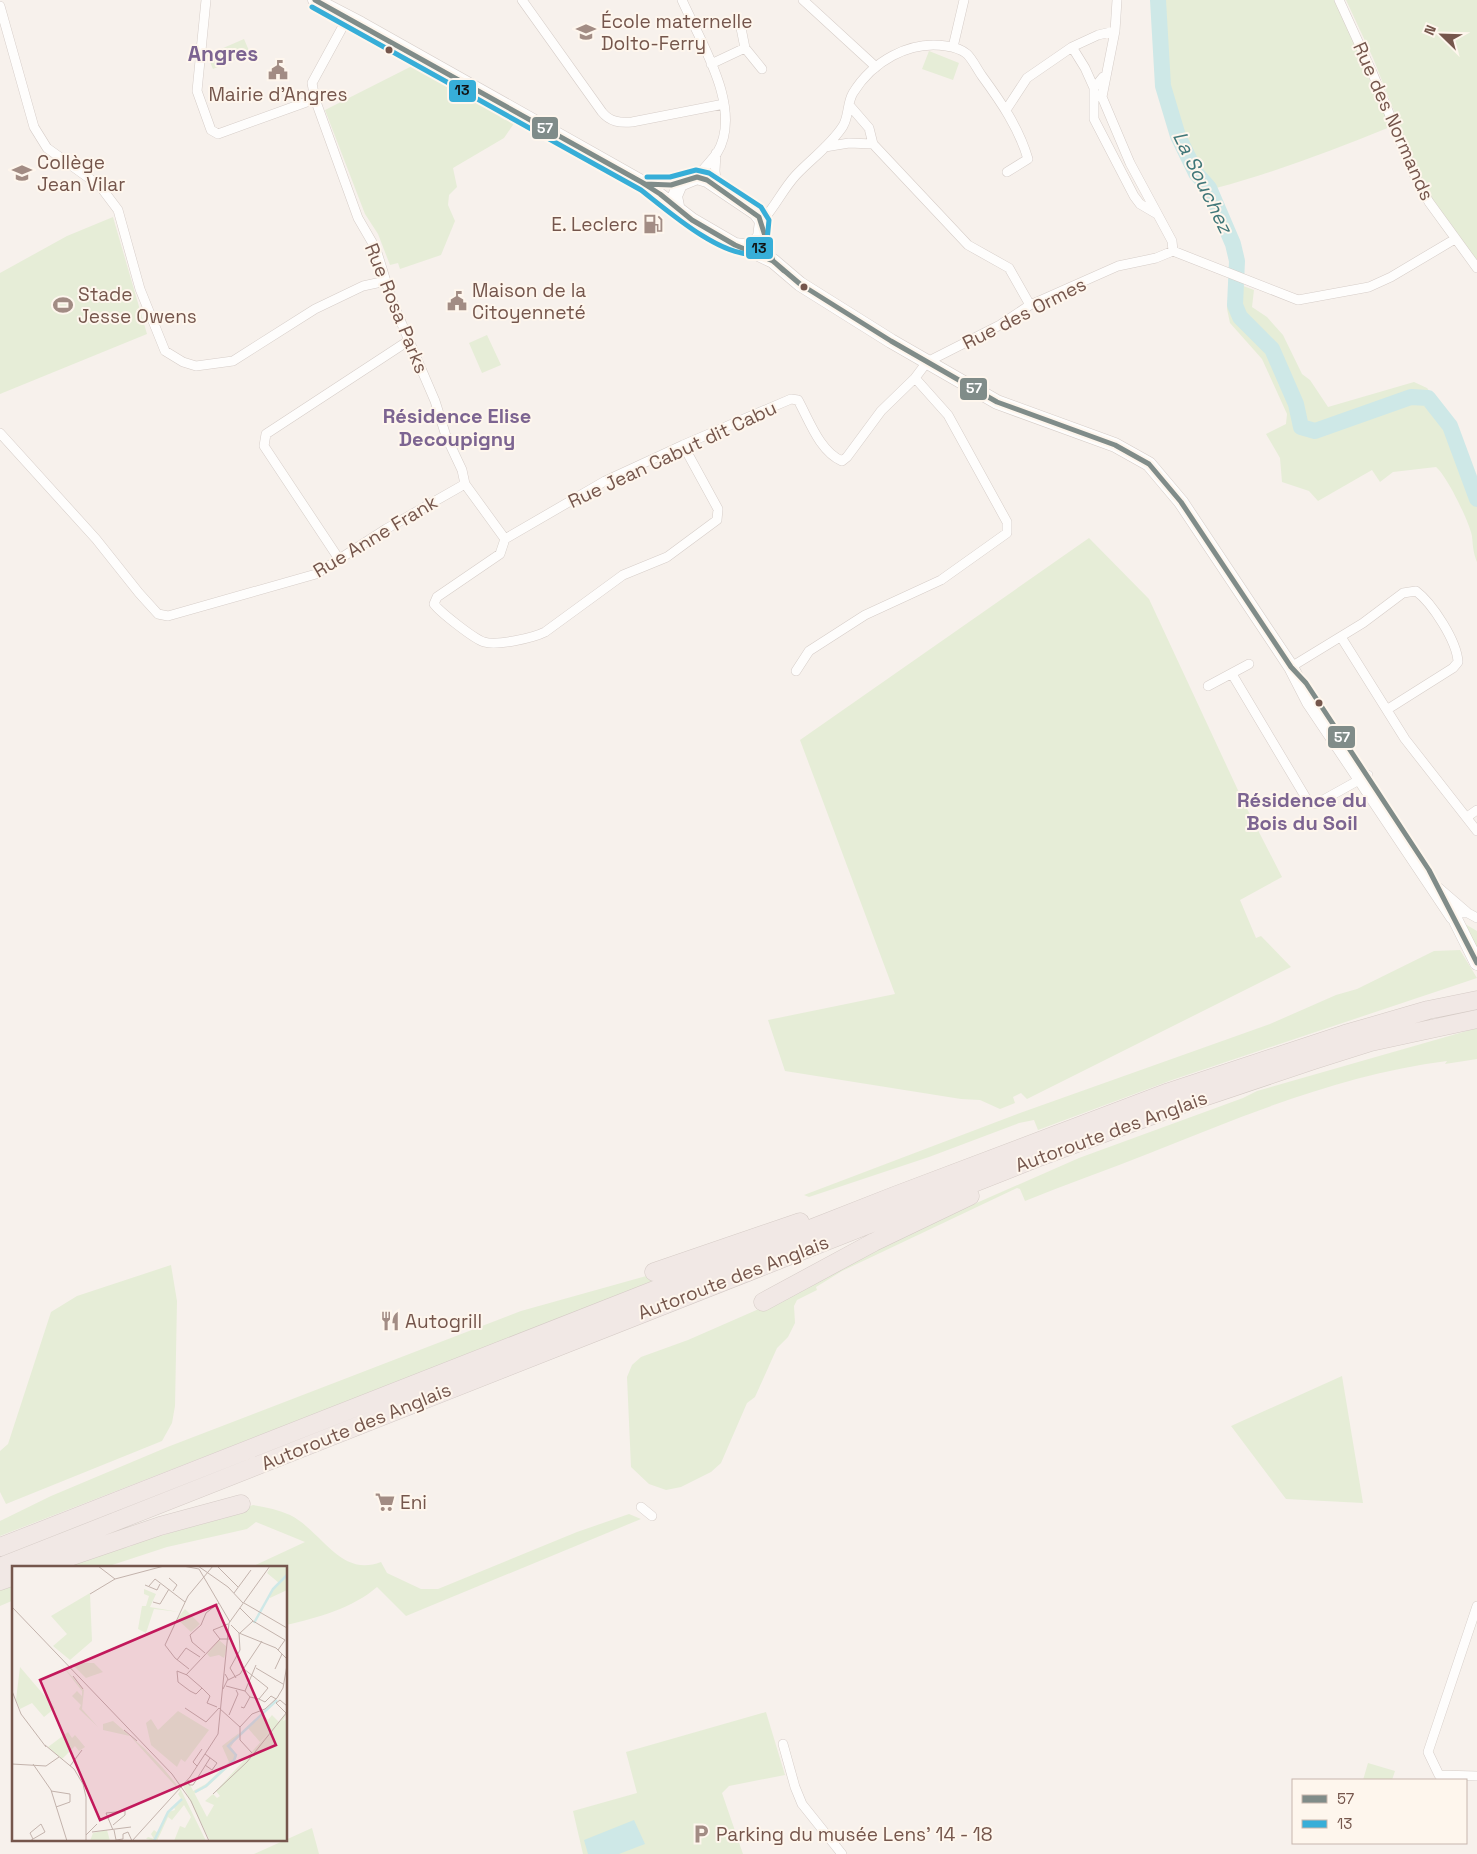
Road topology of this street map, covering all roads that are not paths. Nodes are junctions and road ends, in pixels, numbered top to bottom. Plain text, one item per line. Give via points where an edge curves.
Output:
1 (206, 0) edge
2 (315, 0) edge
3 (522, 0) edge
4 (682, 0) edge
5 (803, 0) edge
6 (964, 0) edge
7 (1117, 0) edge
8 (1339, 0) edge
9 (0, 6) edge
10 (348, 17) junction
11 (741, 28) dead end
12 (1114, 32) junction
13 (953, 47) junction
14 (745, 48) junction
15 (1072, 48) junction
16 (712, 64) junction
17 (876, 67) junction
18 (762, 69) dead end
19 (1105, 75) junction
20 (1094, 88) junction
21 (315, 99) junction
22 (724, 104) junction
23 (850, 106) junction
24 (1006, 110) junction
25 (873, 144) junction
26 (825, 147) junction
27 (716, 153) junction
28 (1007, 172) dead end
29 (697, 177) junction
30 (645, 184) junction
31 (680, 184) junction
32 (717, 187) junction
33 (676, 206) junction
34 (1157, 214) junction
35 (762, 226) junction
36 (1455, 239) junction
37 (746, 248) junction
38 (1173, 251) junction
39 (773, 261) junction
40 (1477, 268) edge
41 (386, 281) junction
42 (1030, 305) junction
43 (408, 341) junction
44 (927, 362) junction
45 (915, 378) junction
46 (0, 433) edge
47 (682, 445) junction
48 (465, 484) junction
49 (504, 539) junction
50 (339, 559) junction
51 (1341, 637) junction
52 (1249, 664) dead end
53 (1291, 667) junction
54 (796, 671) dead end
55 (1232, 674) junction
56 (1208, 686) dead end
57 (1388, 709) junction
58 (1365, 777) junction
59 (1477, 810) edge
60 (1467, 817) junction
61 (1477, 831) edge
62 (1439, 888) junction
63 (1468, 913) junction
64 (1453, 917) junction
65 (1477, 918) edge
66 (1477, 962) edge
67 (1477, 1000) edge
68 (1477, 1019) edge
69 (1119, 1128) junction
70 (894, 1196) junction
71 (654, 1272) dead end
72 (763, 1302) dead end
73 (241, 1504) dead end
74 (641, 1508) dead end
75 (652, 1516) dead end
76 (0, 1547) edge
77 (43, 1566) edge
78 (0, 1567) edge
79 (1477, 1606) edge
80 (783, 1744) dead end
81 (1477, 1776) edge
82 (842, 1854) edge

1 - 21 street via 197,91 211,130 218,134
2 - 10 main road
3 - 22 street via 602,112 612,120 632,122
4 - 16 street
5 - 17 street
6 - 13 street
7 - 12 street
8 - 36 street, Rue des Normands via 1414,174
9 - 41 street via 34,127 47,148 100,186 118,210 140,289 165,351 196,366 234,361 315,309 363,286
10 - 21 street, Rue Rosa Parks via 312,83
10 - 30 main road
11 - 14 street
12 - 15 street via 1098,35
12 - 19 street
13 - 17 street via 916,45 898,52
13 - 24 street via 966,54
14 - 16 street
14 - 18 street
15 - 20 street
15 - 24 street via 1027,78
16 - 22 street
17 - 23 street via 852,94
19 - 20 street
19 - 34 street via 1102,97 1115,132
20 - 34 street via 1094,119 1134,196 1140,204
21 - 41 street, Rue Rosa Parks via 358,218 376,249
22 - 27 street via 726,124
23 - 25 street via 869,128
23 - 26 street via 843,126
24 - 28 street via 1028,159
25 - 26 street
25 - 42 street via 968,244 1009,268
26 - 35 street via 794,177
27 - 29 street
27 - 32 street
29 - 31 main road
29 - 32 main road
30 - 31 main road
30 - 33 main road
31 - 33 main road via 675,196
32 - 35 main road via 756,213
33 - 37 main road via 692,220
34 - 38 street via 1172,241
35 - 37 main road via 754,245
35 - 39 main road
36 - 38 street via 1391,278 1369,287 1298,300
36 - 40 street, Rue des Normands
37 - 39 main road
38 - 42 street, Rue des Ormes via 1118,266
39 - 44 main road via 800,284
41 - 43 street, Rue Rosa Parks
42 - 44 street, Rue des Ormes via 1000,325
43 - 48 street, Rue Rosa Parks via 441,414
43 - 50 street via 266,434 264,446
44 - 45 street
44 - 53 main road via 997,402 1115,445 1149,464 1180,502
45 - 47 street, Rue Jean Cabut dit Cabu via 881,412 842,461 833,457 823,445 798,400 790,400
45 - 54 street via 953,422 1007,522 1007,533 940,580 865,615 810,652
46 - 50 street, Rue Anne Frank via 96,539 158,614 168,616 316,574
47 - 49 street, Rue Jean Cabut dit Cabu via 605,481
47 - 49 street via 718,509 717,520 667,557 623,575 545,632 494,643 483,642 434,604 437,597 500,554
48 - 49 street, Rue Rosa Parks
48 - 50 street, Rue Anne Frank
51 - 53 street
51 - 57 street
51 - 57 street via 1403,593 1416,590 1424,597 1457,652 1458,662 1454,668
52 - 55 street
53 - 58 main road via 1306,683
55 - 56 street
55 - 58 street via 1309,803 1316,804
57 - 60 street via 1405,740
58 - 62 main road
58 - 64 main road
59 - 60 street
60 - 61 street
62 - 63 street
62 - 64 main road
63 - 64 street
63 - 65 street
64 - 66 main road
67 - 70 highway, Autoroute des Anglais via 1428,1010 1240,1067
68 - 69 highway, Autoroute des Anglais via 1371,1042
69 - 72 highway via 1095,1145 912,1223
69 - 78 highway, Autoroute des Anglais
70 - 71 highway via 857,1204 765,1233
70 - 76 highway, Autoroute des Anglais
73 - 77 highway via 160,1526
74 - 75 street
79 - 81 street via 1428,1752 1439,1775
80 - 82 street via 802,1804

